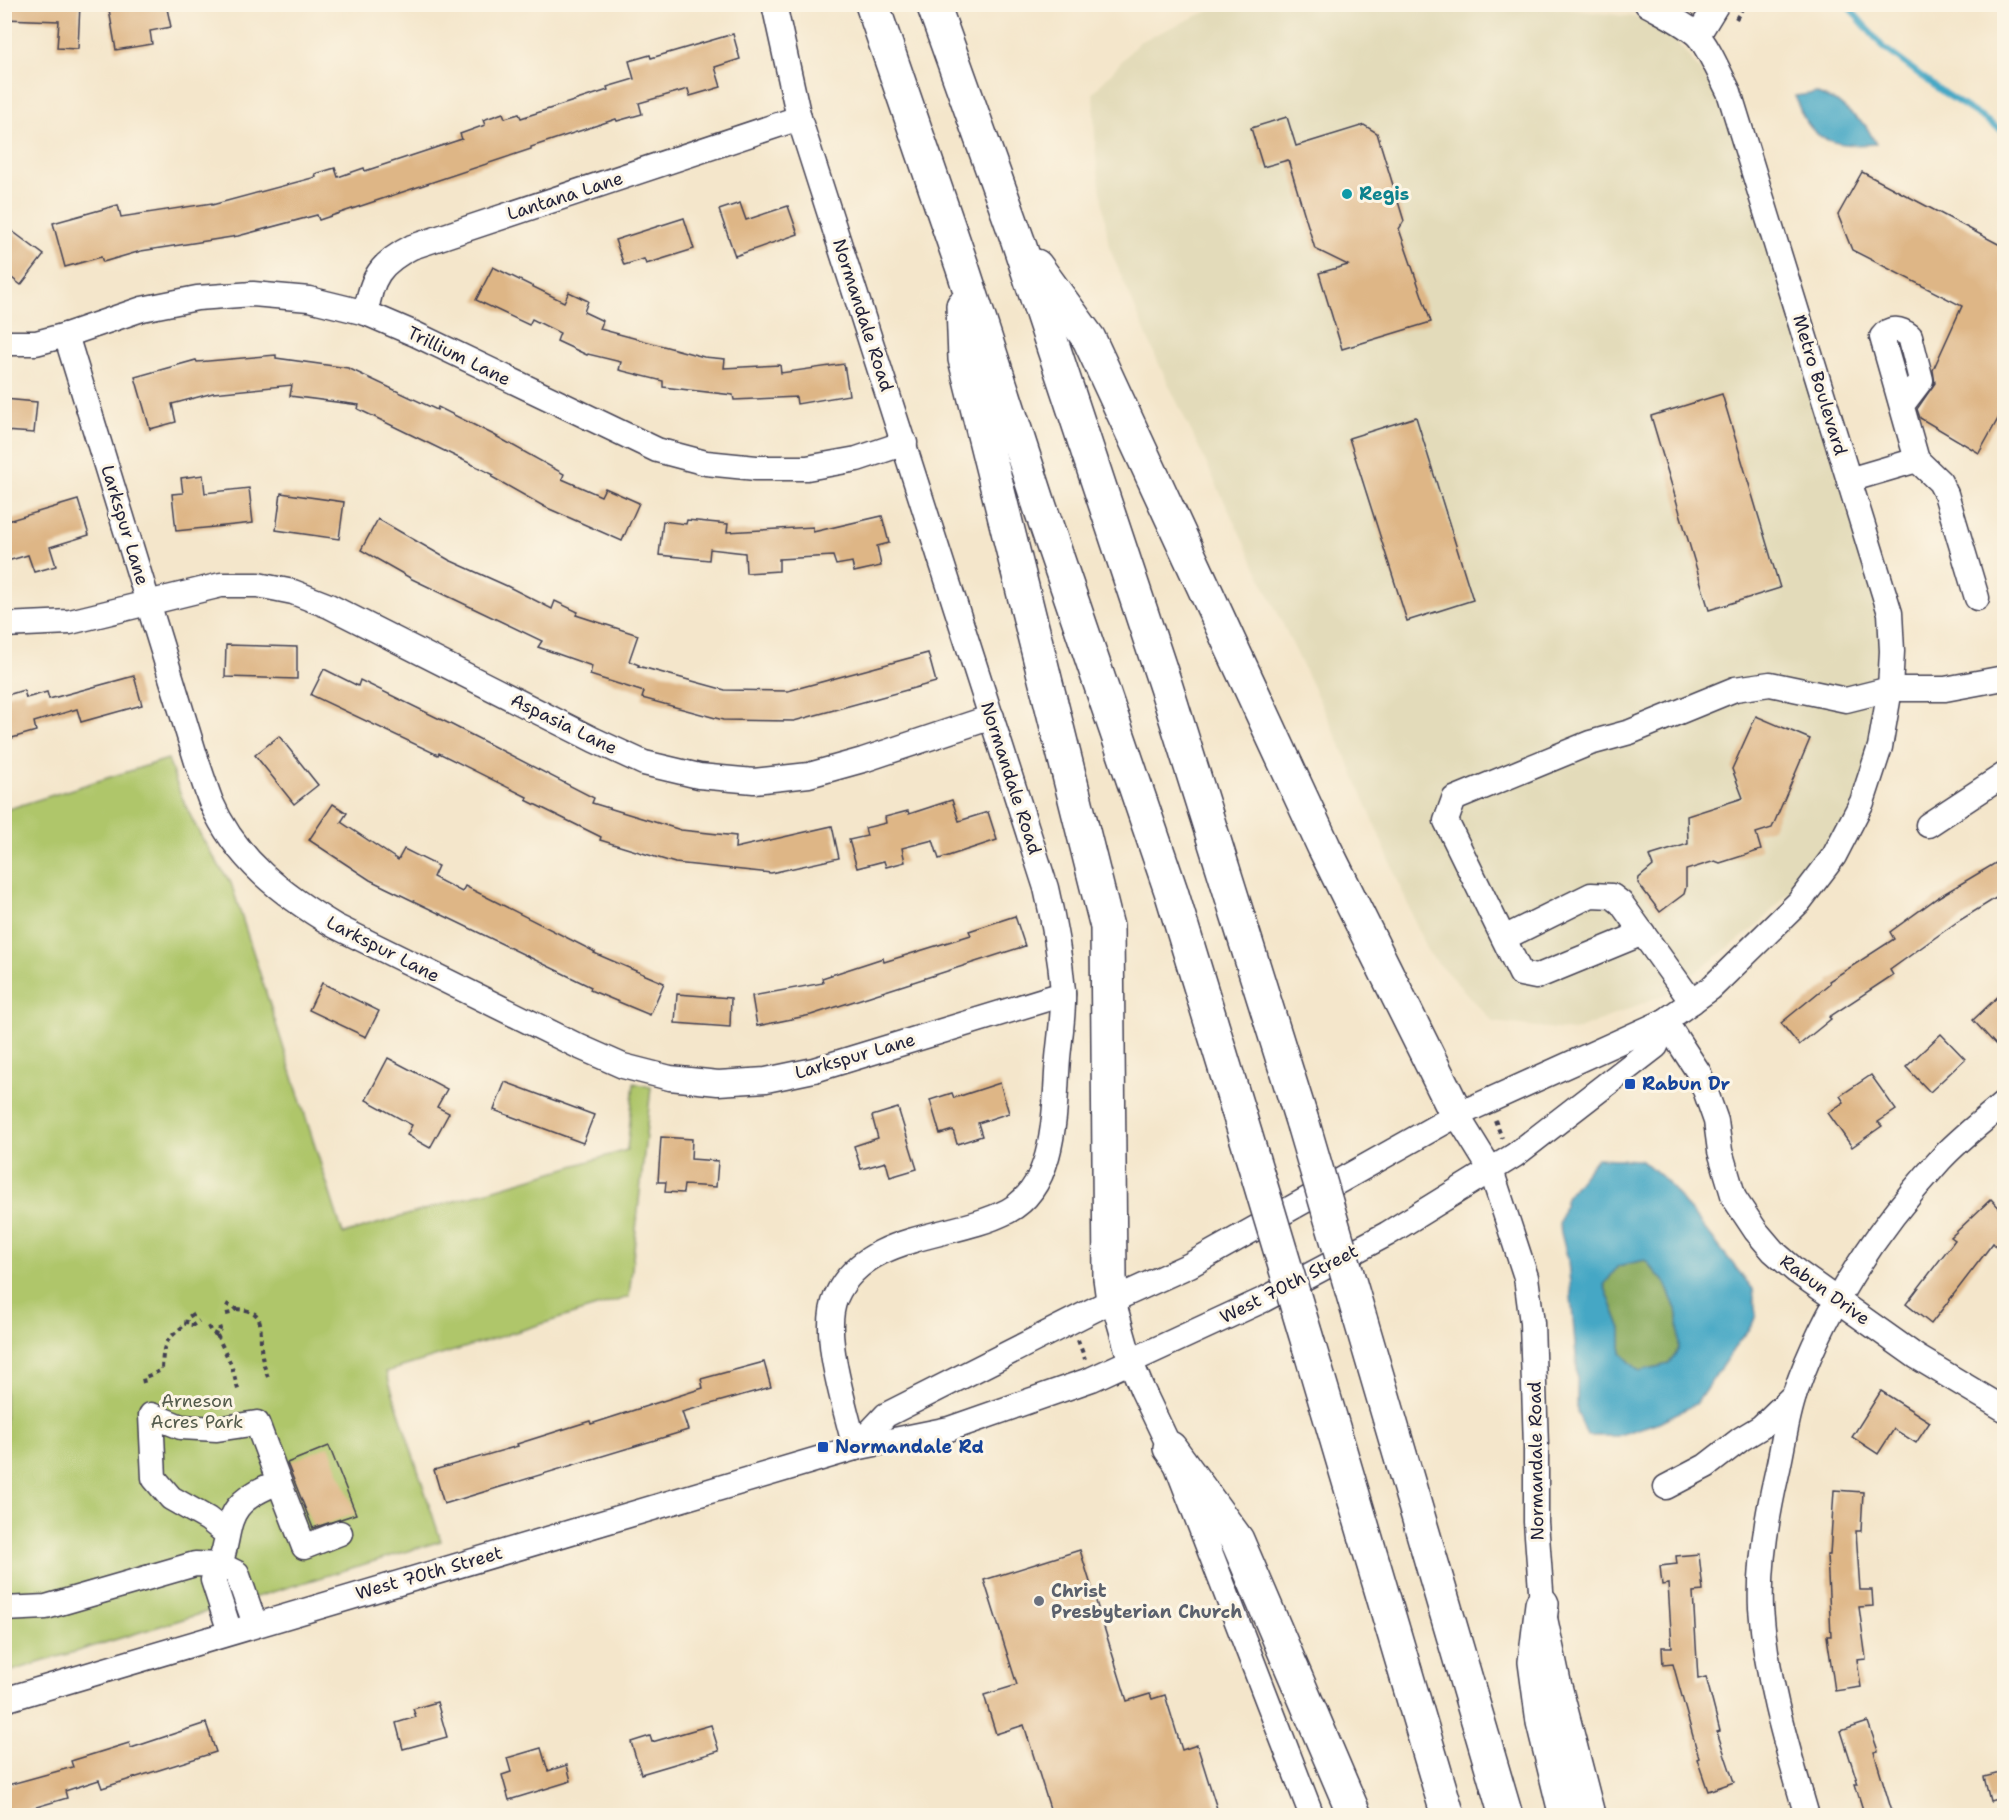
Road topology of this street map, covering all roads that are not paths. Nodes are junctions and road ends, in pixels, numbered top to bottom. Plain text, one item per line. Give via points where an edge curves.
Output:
1 (774, 4) edge
2 (872, 4) edge
3 (933, 4) edge
4 (1647, 4) edge
5 (1717, 4) edge
6 (1698, 35) junction
7 (799, 118) junction
8 (1018, 241) junction
9 (962, 266) junction
10 (366, 313) junction
11 (66, 335) junction
12 (4, 343) edge
13 (1902, 405) dead end
14 (905, 443) junction
15 (1917, 460) junction
16 (1849, 480) junction
17 (1977, 598) dead end
18 (148, 603) junction
19 (4, 625) edge
20 (2004, 678) edge
21 (1890, 689) junction
22 (992, 717) junction
23 (2004, 775) edge
24 (1928, 825) dead end
25 (1643, 933) junction
26 (1504, 938) junction
27 (1063, 994) junction
28 (1692, 1002) junction
29 (1665, 1021) junction
30 (2004, 1103) edge
31 (1457, 1115) junction
32 (1491, 1170) junction
33 (1113, 1300) junction
34 (1838, 1301) junction
35 (1130, 1360) junction
36 (1794, 1395) junction
37 (2004, 1409) edge
38 (855, 1448) junction
39 (1170, 1448) junction
40 (279, 1482) junction
41 (1665, 1487) dead end
42 (340, 1533) dead end
43 (226, 1534) junction
44 (221, 1564) junction
45 (1542, 1604) junction
46 (4, 1609) edge
47 (255, 1624) junction
48 (230, 1632) junction
49 (4, 1700) edge
50 (1312, 1815) edge
51 (1355, 1815) edge
52 (1448, 1815) edge
53 (1506, 1815) edge
54 (1566, 1815) edge
55 (1593, 1815) edge
56 (1807, 1815) edge

1 - 7 street, Normandale Road
2 - 9 highway
3 - 8 highway
4 - 6 street, Metro Boulevard
5 - 6 street
6 - 16 street, Metro Boulevard via 1729,92
7 - 10 street, Lantana Lane via 412,247 392,257 379,272 369,292
7 - 14 street, Normandale Road
8 - 31 highway via 1089,339 1324,847
8 - 53 highway, bridge via 1166,687 1303,1124
9 - 33 highway via 965,359 1107,927
9 - 52 highway, bridge via 1171,891
10 - 11 street, Trillium Lane via 298,298 253,294 197,298 142,309
10 - 14 street, Trillium Lane via 657,450 706,463 807,468 857,459
11 - 12 street, Trillium Lane via 36,343
11 - 18 street, Larkspur Lane
13 - 15 street
14 - 22 street, Normandale Road
15 - 16 street
15 - 17 street via 1940,482 1946,494
16 - 21 street, Metro Boulevard via 1890,613
18 - 19 street, Aspasia Lane via 70,621
18 - 22 street, Aspasia Lane via 221,585 258,585 293,592 329,606 604,745 644,763 699,776 754,781 809,775
18 - 27 street, Larkspur Lane via 212,803 233,842 263,875 297,903 335,926 624,1066 670,1078 718,1083 766,1080 814,1070
20 - 21 street via 1945,689
21 - 26 street via 1846,700 1770,684 1735,689 1454,799 1446,821
21 - 28 street via 1880,747 1862,802 1834,856 1799,902
22 - 27 street, Normandale Road via 1046,888 1058,937
23 - 24 street
25 - 26 street via 1612,896 1591,896
25 - 26 street via 1536,976 1521,975
25 - 28 street
27 - 38 street, Normandale Road via 1051,1146 1030,1192 1010,1210 986,1220 882,1251 846,1278 835,1299 830,1321 831,1344
28 - 29 street
29 - 31 street
29 - 32 street, West 70th Street via 1656,1046
29 - 34 street, Rabun Drive via 1700,1073 1734,1198 1773,1251
30 - 34 street via 1941,1158 1904,1202
31 - 32 street, Normandale Road
31 - 33 street via 1190,1266
32 - 35 street, West 70th Street via 1387,1234 1273,1294
32 - 45 street, Normandale Road via 1526,1277 1532,1323 1536,1522
33 - 35 street
33 - 38 street via 886,1415
34 - 36 street via 1820,1332
34 - 37 street, Rabun Drive via 1917,1357
35 - 38 street, West 70th Street via 1092,1379 949,1429
35 - 39 street
36 - 41 street via 1761,1427 1706,1466
36 - 56 street via 1769,1509 1761,1607 1770,1681
38 - 47 street, West 70th Street
39 - 50 street
39 - 51 highway via 1237,1540
40 - 42 street via 304,1547
40 - 43 street via 241,1503
40 - 43 street via 257,1423 217,1429 181,1427 151,1415 154,1478 171,1498
43 - 44 street
44 - 46 street via 195,1564 46,1607
44 - 47 street via 237,1573
44 - 48 street via 213,1580
45 - 54 highway via 1535,1662 1543,1722
45 - 55 street, Normandale Road
47 - 48 street, West 70th Street
48 - 49 street, West 70th Street

